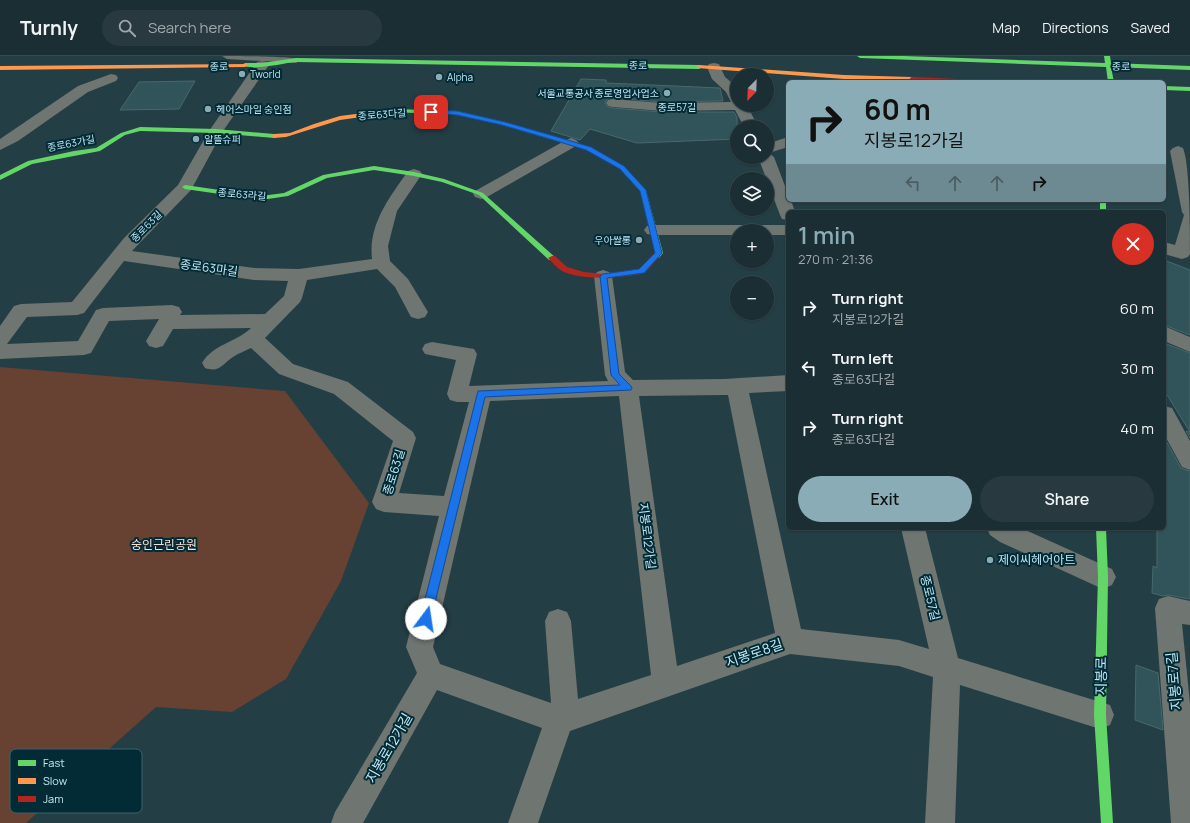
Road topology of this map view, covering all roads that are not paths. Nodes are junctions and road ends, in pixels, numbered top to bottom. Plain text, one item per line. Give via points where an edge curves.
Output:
1 (227, 56) edge
2 (860, 56) edge
3 (873, 56) edge
4 (1107, 56) edge
5 (1153, 57) edge
6 (296, 60) junction
7 (262, 65) junction
8 (1108, 66) junction
9 (714, 67) junction
10 (1190, 67) edge
11 (0, 68) edge
12 (111, 78) dead end
13 (867, 80) edge
14 (1111, 80) edge
15 (730, 88) edge
16 (1166, 88) edge
17 (1190, 89) edge
18 (613, 104) dead end
19 (730, 104) edge
20 (216, 131) junction
21 (4, 139) edge
22 (570, 143) junction
23 (786, 143) edge
24 (774, 147) edge
25 (1177, 150) edge
26 (769, 164) edge
27 (414, 174) junction
28 (0, 178) edge
29 (185, 187) junction
30 (481, 194) junction
31 (786, 211) edge
32 (1190, 212) edge
33 (1190, 218) edge
34 (653, 230) junction
35 (786, 230) edge
36 (1166, 249) edge
37 (119, 255) junction
38 (381, 262) junction
39 (299, 275) junction
40 (603, 276) junction
41 (418, 312) dead end
42 (270, 321) junction
43 (167, 322) junction
44 (1166, 335) edge
45 (253, 338) junction
46 (0, 340) edge
47 (156, 341) dead end
48 (1190, 345) edge
49 (432, 349) dead end
50 (0, 352) edge
51 (212, 363) dead end
52 (786, 383) edge
53 (738, 386) junction
54 (628, 388) junction
55 (481, 394) junction
56 (1166, 418) edge
57 (1190, 461) edge
58 (453, 507) junction
59 (913, 530) edge
60 (1002, 530) edge
61 (1101, 530) edge
62 (1103, 577) junction
63 (1190, 613) edge
64 (558, 620) dead end
65 (790, 641) junction
66 (947, 668) junction
67 (431, 674) junction
68 (666, 683) junction
69 (1100, 716) junction
70 (562, 719) junction
71 (346, 823) edge
72 (523, 823) edge
73 (940, 823) edge
74 (1107, 823) edge
75 (1186, 823) edge

1 - 6 lane
2 - 3 main road, 종로
3 - 8 main road, 종로
4 - 8 main road
5 - 10 main road
6 - 7 main road, 종로
6 - 9 main road, 종로
7 - 11 main road, 종로
7 - 20 street, 종로63길
8 - 10 main road, 종로
8 - 14 main road
9 - 13 main road, 종로
9 - 15 street via 719,79
12 - 21 street via 83,89
16 - 17 main road
18 - 19 street, 종로57길 via 662,107
20 - 22 main road, 종로63다길 via 282,137 321,123 362,113 404,111 457,113 503,123
20 - 28 main road, 종로63가길 via 140,129 124,134 98,150 30,162
20 - 29 street, 종로63길
22 - 30 street
22 - 34 main road, 종로63다길 via 589,149 622,168 643,190
23 - 24 street
25 - 32 street
26 - 31 street
27 - 29 main road, 종로63라길 via 374,168 325,176 286,195 261,198
27 - 30 main road, 종로63라길
27 - 38 street via 389,211 378,246
29 - 37 street, 종로63길
30 - 40 main road, 종로63라길 via 564,269
33 - 36 street via 1182,253
34 - 35 street
34 - 40 main road, 종로63다길 via 659,253 642,271
37 - 39 street, 종로63마길 via 254,274
37 - 46 street, 종로63길 via 77,308 21,311
38 - 39 street, 종로63마길
38 - 41 street via 402,283
39 - 42 street via 293,298
40 - 54 street via 615,375
42 - 43 street
42 - 45 street
43 - 47 street
43 - 50 street via 172,312 103,316 84,348
44 - 48 street
45 - 51 street via 225,352
45 - 58 street, 종로63길 via 286,369 341,388 404,438 384,502
49 - 55 street via 467,354 457,394
52 - 53 street
53 - 54 street
53 - 65 street
54 - 55 street
54 - 68 street, 지봉로12가길
55 - 58 street
56 - 57 street
58 - 67 street via 419,647
59 - 66 street, 종로57길
60 - 62 street
61 - 62 main road, 지봉로
62 - 69 main road, 지봉로
63 - 75 street, 지봉로7길 via 1168,608
64 - 70 street
65 - 66 street, 지봉로8길 via 899,653
65 - 68 street, 지봉로8길
66 - 69 street, 지봉로8길
66 - 73 street
67 - 70 street
67 - 71 street, 지봉로12가길
68 - 70 street, 지봉로8길
69 - 74 main road, 지봉로
70 - 72 street

